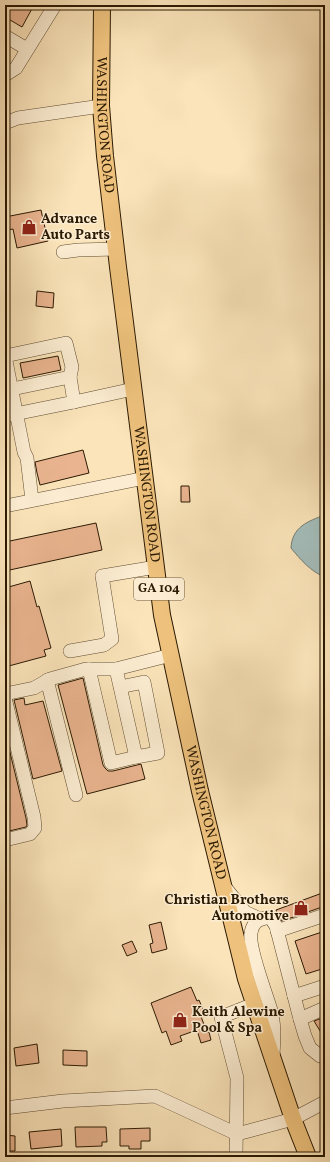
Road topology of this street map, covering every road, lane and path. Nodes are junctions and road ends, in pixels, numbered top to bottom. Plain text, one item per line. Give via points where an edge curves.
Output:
1 (55, 5) edge
2 (98, 5) edge
3 (102, 5) edge
4 (5, 36) edge
5 (27, 49) junction
6 (9, 68) edge
7 (101, 106) junction
8 (5, 123) edge
9 (116, 249) junction
10 (63, 252) dead end
11 (70, 378) junction
12 (12, 389) junction
13 (133, 389) junction
14 (74, 402) junction
15 (11, 414) edge
16 (145, 478) junction
17 (32, 500) junction
18 (5, 506) edge
19 (156, 567) junction
20 (70, 651) dead end
21 (171, 655) junction
22 (90, 669) junction
23 (116, 669) junction
24 (47, 680) junction
25 (120, 687) junction
26 (5, 694) edge
27 (5, 698) edge
28 (136, 757) junction
29 (76, 795) dead end
30 (5, 840) edge
31 (224, 886) junction
32 (325, 915) edge
33 (260, 919) junction
34 (277, 931) junction
35 (325, 986) edge
36 (294, 996) junction
37 (254, 1004) junction
38 (325, 1008) edge
39 (300, 1019) junction
40 (325, 1053) edge
41 (273, 1058) junction
42 (325, 1102) edge
43 (5, 1108) edge
44 (294, 1119) junction
45 (237, 1134) junction
46 (236, 1157) edge
47 (308, 1157) edge

1 - 5 street
2 - 3 street
3 - 7 main road, WASHINGTON ROAD / GA 104
4 - 5 street
5 - 6 street
7 - 8 street via 18,118
7 - 9 main road, WASHINGTON ROAD / GA 104
9 - 10 street
9 - 13 main road, WASHINGTON ROAD / GA 104
11 - 12 street
11 - 12 street via 72,367 66,343 5,356
11 - 14 street
12 - 15 street
13 - 14 street
13 - 16 main road, WASHINGTON ROAD / GA 104
14 - 15 street
15 - 17 street via 27,458
16 - 17 street
16 - 19 main road, WASHINGTON ROAD / GA 104
17 - 18 street
19 - 20 street via 102,576 112,639 104,645
19 - 21 main road, WASHINGTON ROAD / GA 104 via 162,615
21 - 23 street
21 - 31 main road, WASHINGTON ROAD / GA 104 via 200,791
22 - 23 street
22 - 24 street
22 - 28 street via 111,763
23 - 25 street
24 - 26 street via 34,688
24 - 29 street
25 - 28 street
25 - 28 street via 144,682 158,753
27 - 30 street via 35,828 30,834
31 - 33 street via 245,912
31 - 37 main road, WASHINGTON ROAD / GA 104
32 - 34 street
33 - 34 street via 270,917
33 - 41 street via 255,922 250,938 271,1011 275,1033
34 - 36 street
35 - 36 street
36 - 39 street
37 - 41 main road, WASHINGTON ROAD / GA 104
37 - 45 street via 221,1017 237,1078
38 - 39 street
39 - 40 street via 310,1048 320,1056
41 - 44 main road, WASHINGTON ROAD / GA 104
42 - 44 street
43 - 45 street via 63,1100 155,1096
44 - 45 street
44 - 47 main road, WASHINGTON ROAD / GA 104
45 - 46 street

